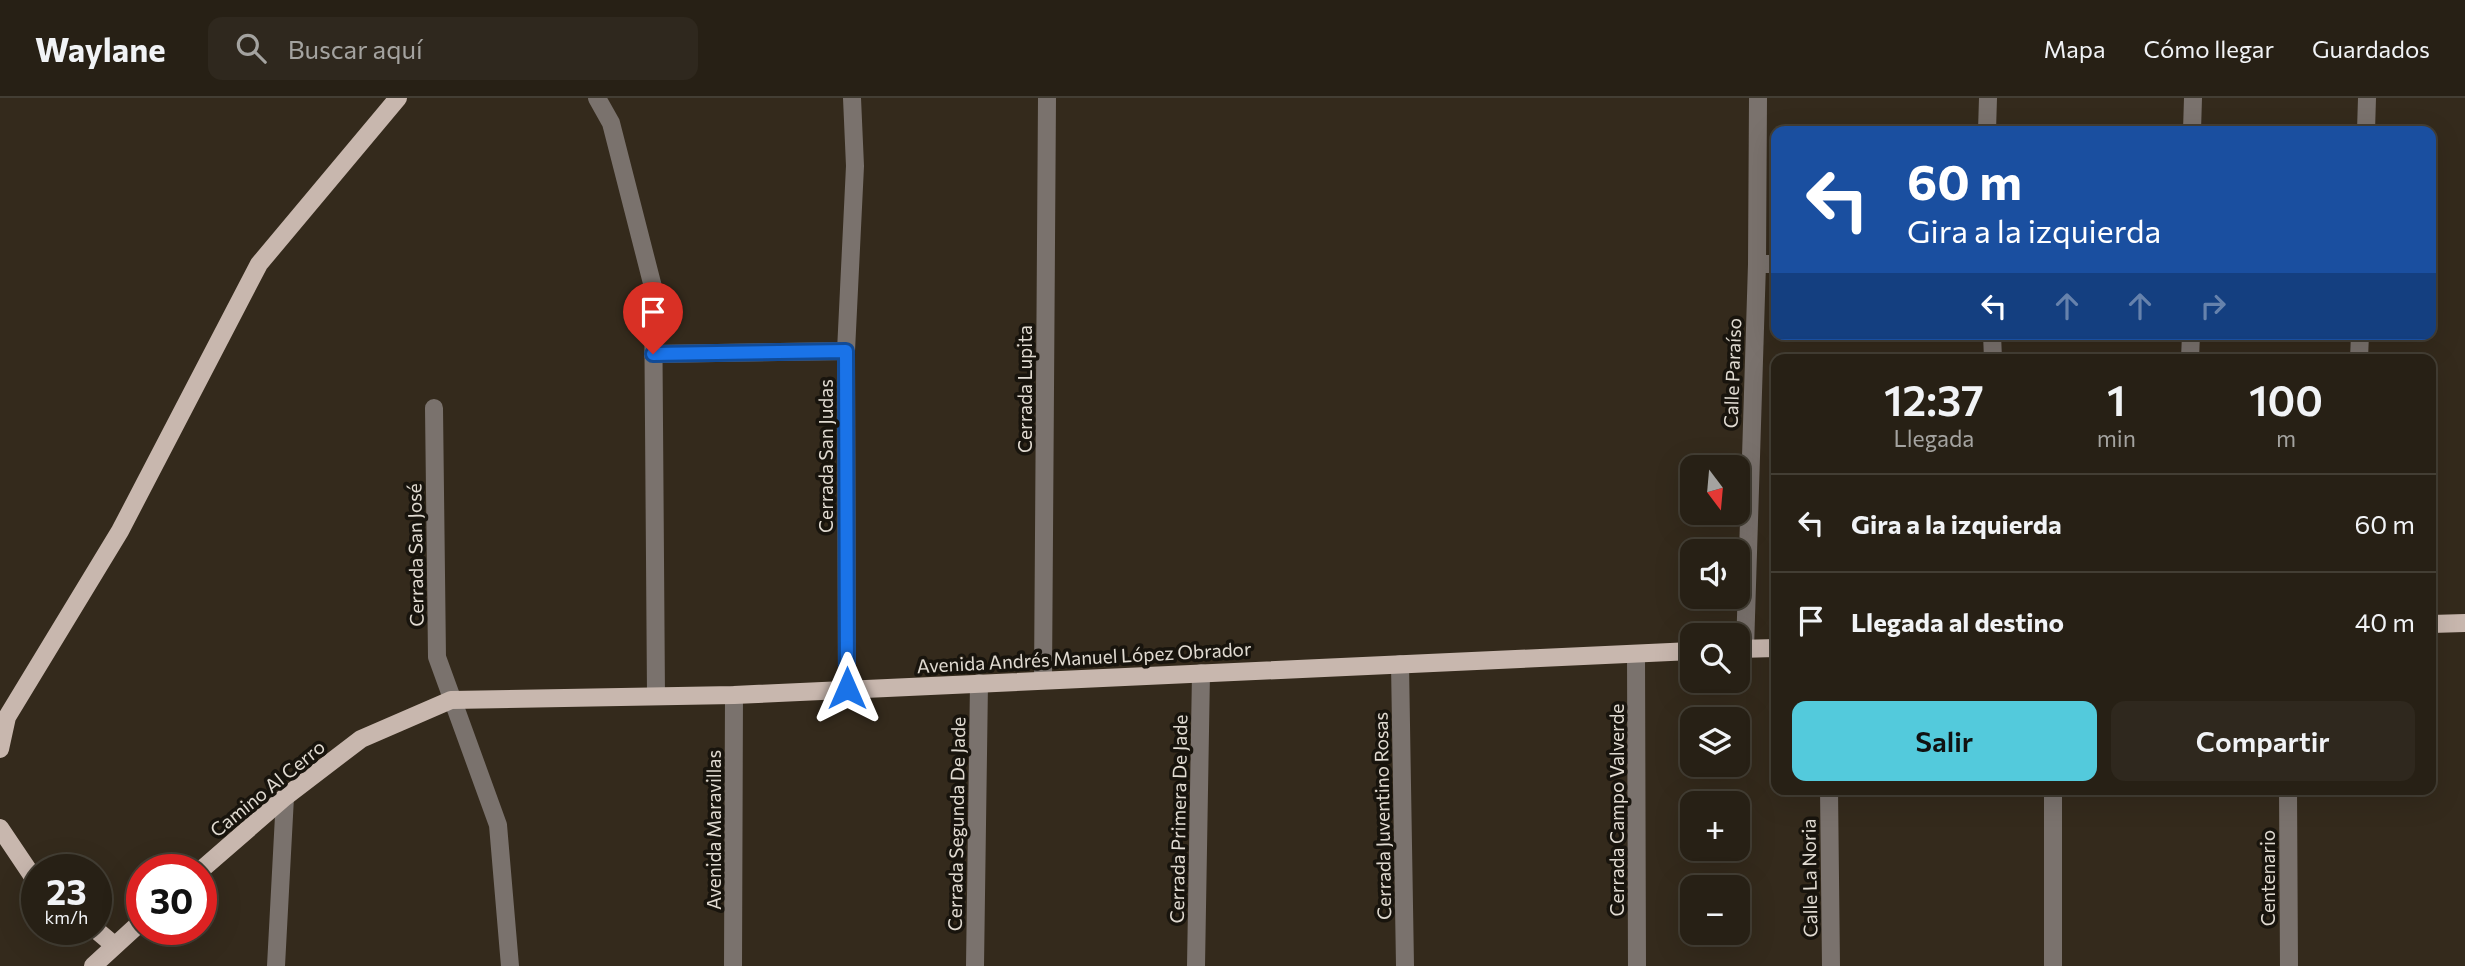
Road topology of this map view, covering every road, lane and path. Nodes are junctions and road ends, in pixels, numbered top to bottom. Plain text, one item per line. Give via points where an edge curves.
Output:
1 (398, 98) edge
2 (597, 98) edge
3 (852, 98) edge
4 (1047, 98) edge
5 (1758, 98) edge
6 (1988, 98) edge
7 (2193, 98) edge
8 (2367, 98) edge
9 (1987, 126) edge
10 (2192, 126) edge
11 (2366, 126) edge
12 (1757, 264) junction
13 (1771, 264) edge
14 (846, 351) junction
15 (653, 354) junction
16 (434, 408) dead end
17 (1742, 623) edge
18 (2465, 623) edge
19 (2436, 624) edge
20 (1771, 648) edge
21 (1750, 649) edge
22 (1680, 652) edge
23 (1636, 654) junction
24 (1400, 664) junction
25 (1201, 673) junction
26 (1043, 680) junction
27 (979, 683) junction
28 (847, 688) junction
29 (656, 695) junction
30 (734, 695) junction
31 (451, 699) junction
32 (360, 739) joint
33 (0, 749) edge
34 (1829, 795) edge
35 (2053, 795) edge
36 (2288, 795) edge
37 (285, 797) junction
38 (0, 828) edge
39 (217, 856) edge
40 (21, 859) edge
41 (126, 935) edge
42 (114, 945) joint
43 (93, 966) edge
44 (276, 966) edge
45 (510, 966) edge
46 (733, 966) edge
47 (975, 966) edge
48 (1196, 966) edge
49 (1405, 966) edge
50 (1637, 966) edge
51 (1830, 966) edge
52 (2053, 966) edge
53 (2288, 966) edge

1 - 33 main road via 259,264 120,531 7,717
2 - 15 street via 611,123 653,286
3 - 14 street, Cerrada San Judas via 855,166
4 - 26 street, Cerrada Lupita
5 - 12 street, Calle Paraíso
6 - 9 street
7 - 10 street
8 - 11 street
12 - 13 street
12 - 17 street, Calle Paraíso
14 - 15 street
14 - 28 street, Cerrada San Judas
15 - 29 street
16 - 31 street, Cerrada San José via 437,657
18 - 19 main road
20 - 21 main road
22 - 23 main road, Avenida Andrés Manuel López Obrador
23 - 24 main road, Avenida Andrés Manuel López Obrador
23 - 50 street, Cerrada Campo Valverde
24 - 25 main road, Avenida Andrés Manuel López Obrador
24 - 49 street, Cerrada Juventino Rosas
25 - 26 main road, Avenida Andrés Manuel López Obrador
25 - 48 street, Cerrada Primera De Jade
26 - 27 main road, Avenida Andrés Manuel López Obrador
27 - 28 main road, Avenida Andrés Manuel López Obrador
27 - 47 street, Cerrada Segunda De Jade
28 - 30 main road, Avenida Andrés Manuel López Obrador
29 - 30 main road, Avenida Andrés Manuel López Obrador
29 - 31 main road, Avenida Andrés Manuel López Obrador
30 - 46 street, Avenida Maravillas
31 - 32 main road, Avenida Andrés Manuel López Obrador
31 - 45 street, Cerrada San José via 498,825
32 - 37 main road, Camino Al Cerro
34 - 51 street, Calle La Noria
35 - 52 street
36 - 53 street, Centenario
37 - 39 main road, Camino Al Cerro
37 - 44 street
38 - 40 main road
41 - 42 main road
42 - 43 main road

